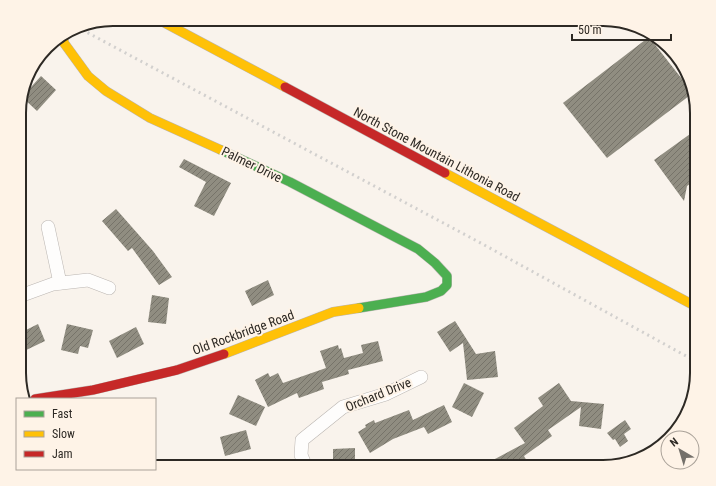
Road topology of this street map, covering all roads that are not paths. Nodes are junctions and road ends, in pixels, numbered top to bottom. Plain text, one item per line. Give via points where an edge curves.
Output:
1 (171, 26) edge
2 (65, 41) edge
3 (48, 227) dead end
4 (447, 276) joint
5 (60, 283) junction
6 (109, 288) dead end
7 (26, 294) edge
8 (690, 303) edge
9 (421, 377) dead end
10 (41, 398) edge
11 (303, 460) edge

1 - 8 street, North Stone Mountain Lithonia Road
2 - 4 street, Palmer Drive via 88,76 106,91 150,118 290,182 418,249
3 - 5 street
4 - 10 street, Old Rockbridge Road via 447,285 441,291 426,296 333,312 177,370 93,390
5 - 6 street via 88,280
5 - 7 street
9 - 11 street, Orchard Drive via 386,394 343,407 302,440

